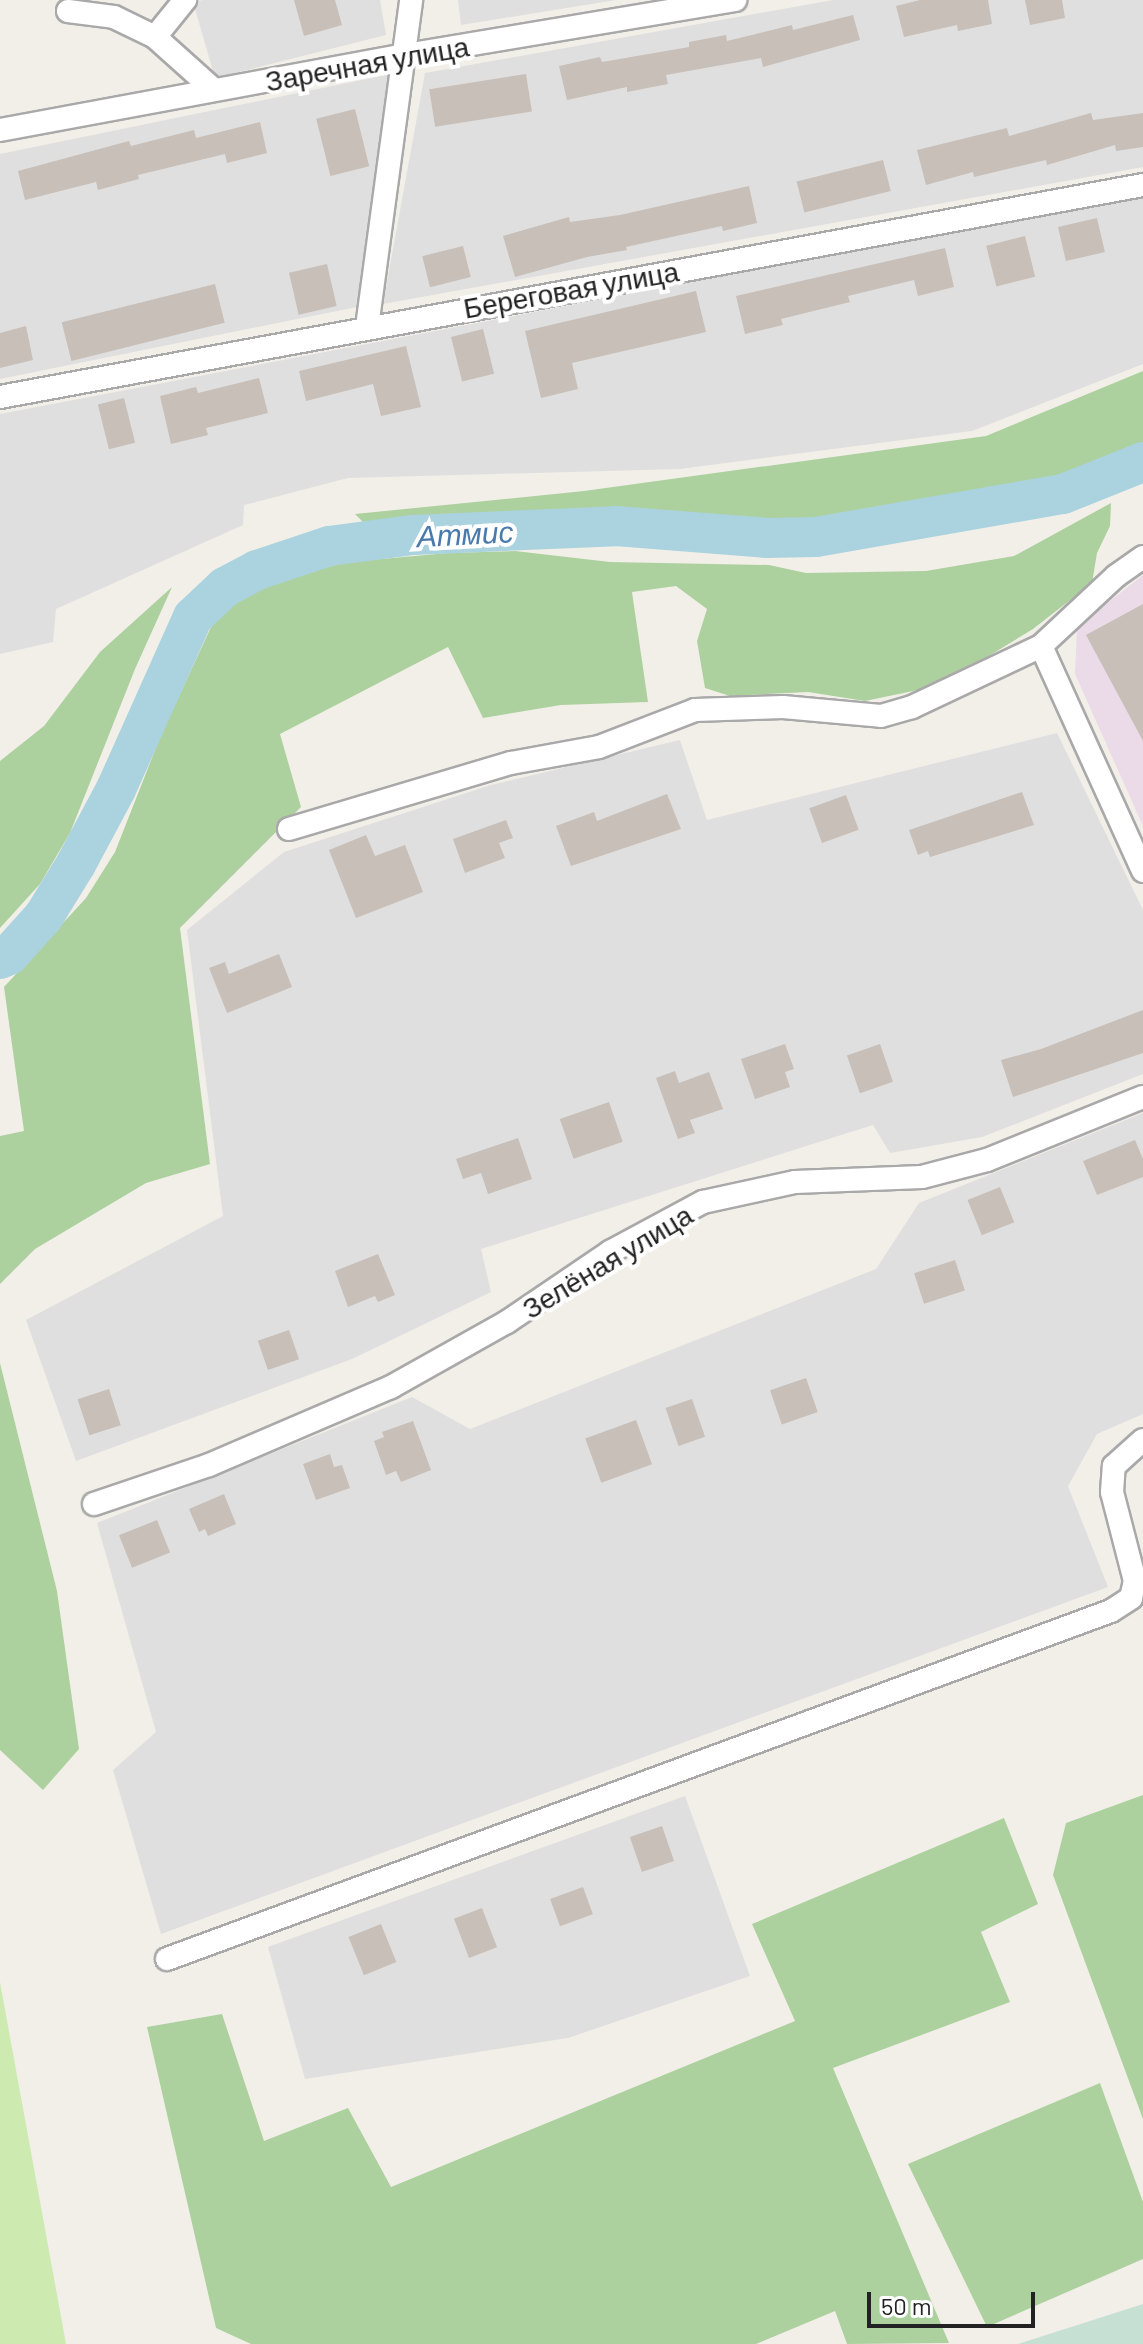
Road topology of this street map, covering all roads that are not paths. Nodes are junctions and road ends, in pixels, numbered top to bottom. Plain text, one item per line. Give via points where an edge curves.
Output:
1 (185, 0) edge
2 (411, 0) edge
3 (735, 0) edge
4 (68, 11) dead end
5 (155, 37) junction
6 (406, 55) junction
7 (214, 90) junction
8 (0, 130) edge
9 (1143, 185) edge
10 (367, 327) junction
11 (0, 397) edge
12 (1143, 557) edge
13 (1041, 646) junction
14 (289, 829) dead end
15 (1143, 871) edge
16 (1143, 1097) edge
17 (1143, 1440) edge
18 (94, 1504) dead end
19 (167, 1959) dead end

1 - 5 street
2 - 6 street
3 - 6 street, Заречная улица
4 - 5 street via 114,17
5 - 7 street
6 - 7 street, Заречная улица
6 - 10 street
7 - 8 street, Заречная улица
9 - 10 street, Береговая улица
10 - 11 street, Береговая улица
12 - 13 street
13 - 14 street via 912,707 881,716 783,707 695,710 599,747 511,763
13 - 15 street
16 - 18 street, Зелёная улица via 987,1160 922,1177 795,1182 703,1202 610,1252 507,1322 391,1387 209,1465
17 - 19 street via 1114,1466 1112,1492 1135,1581 1131,1598 1111,1611

